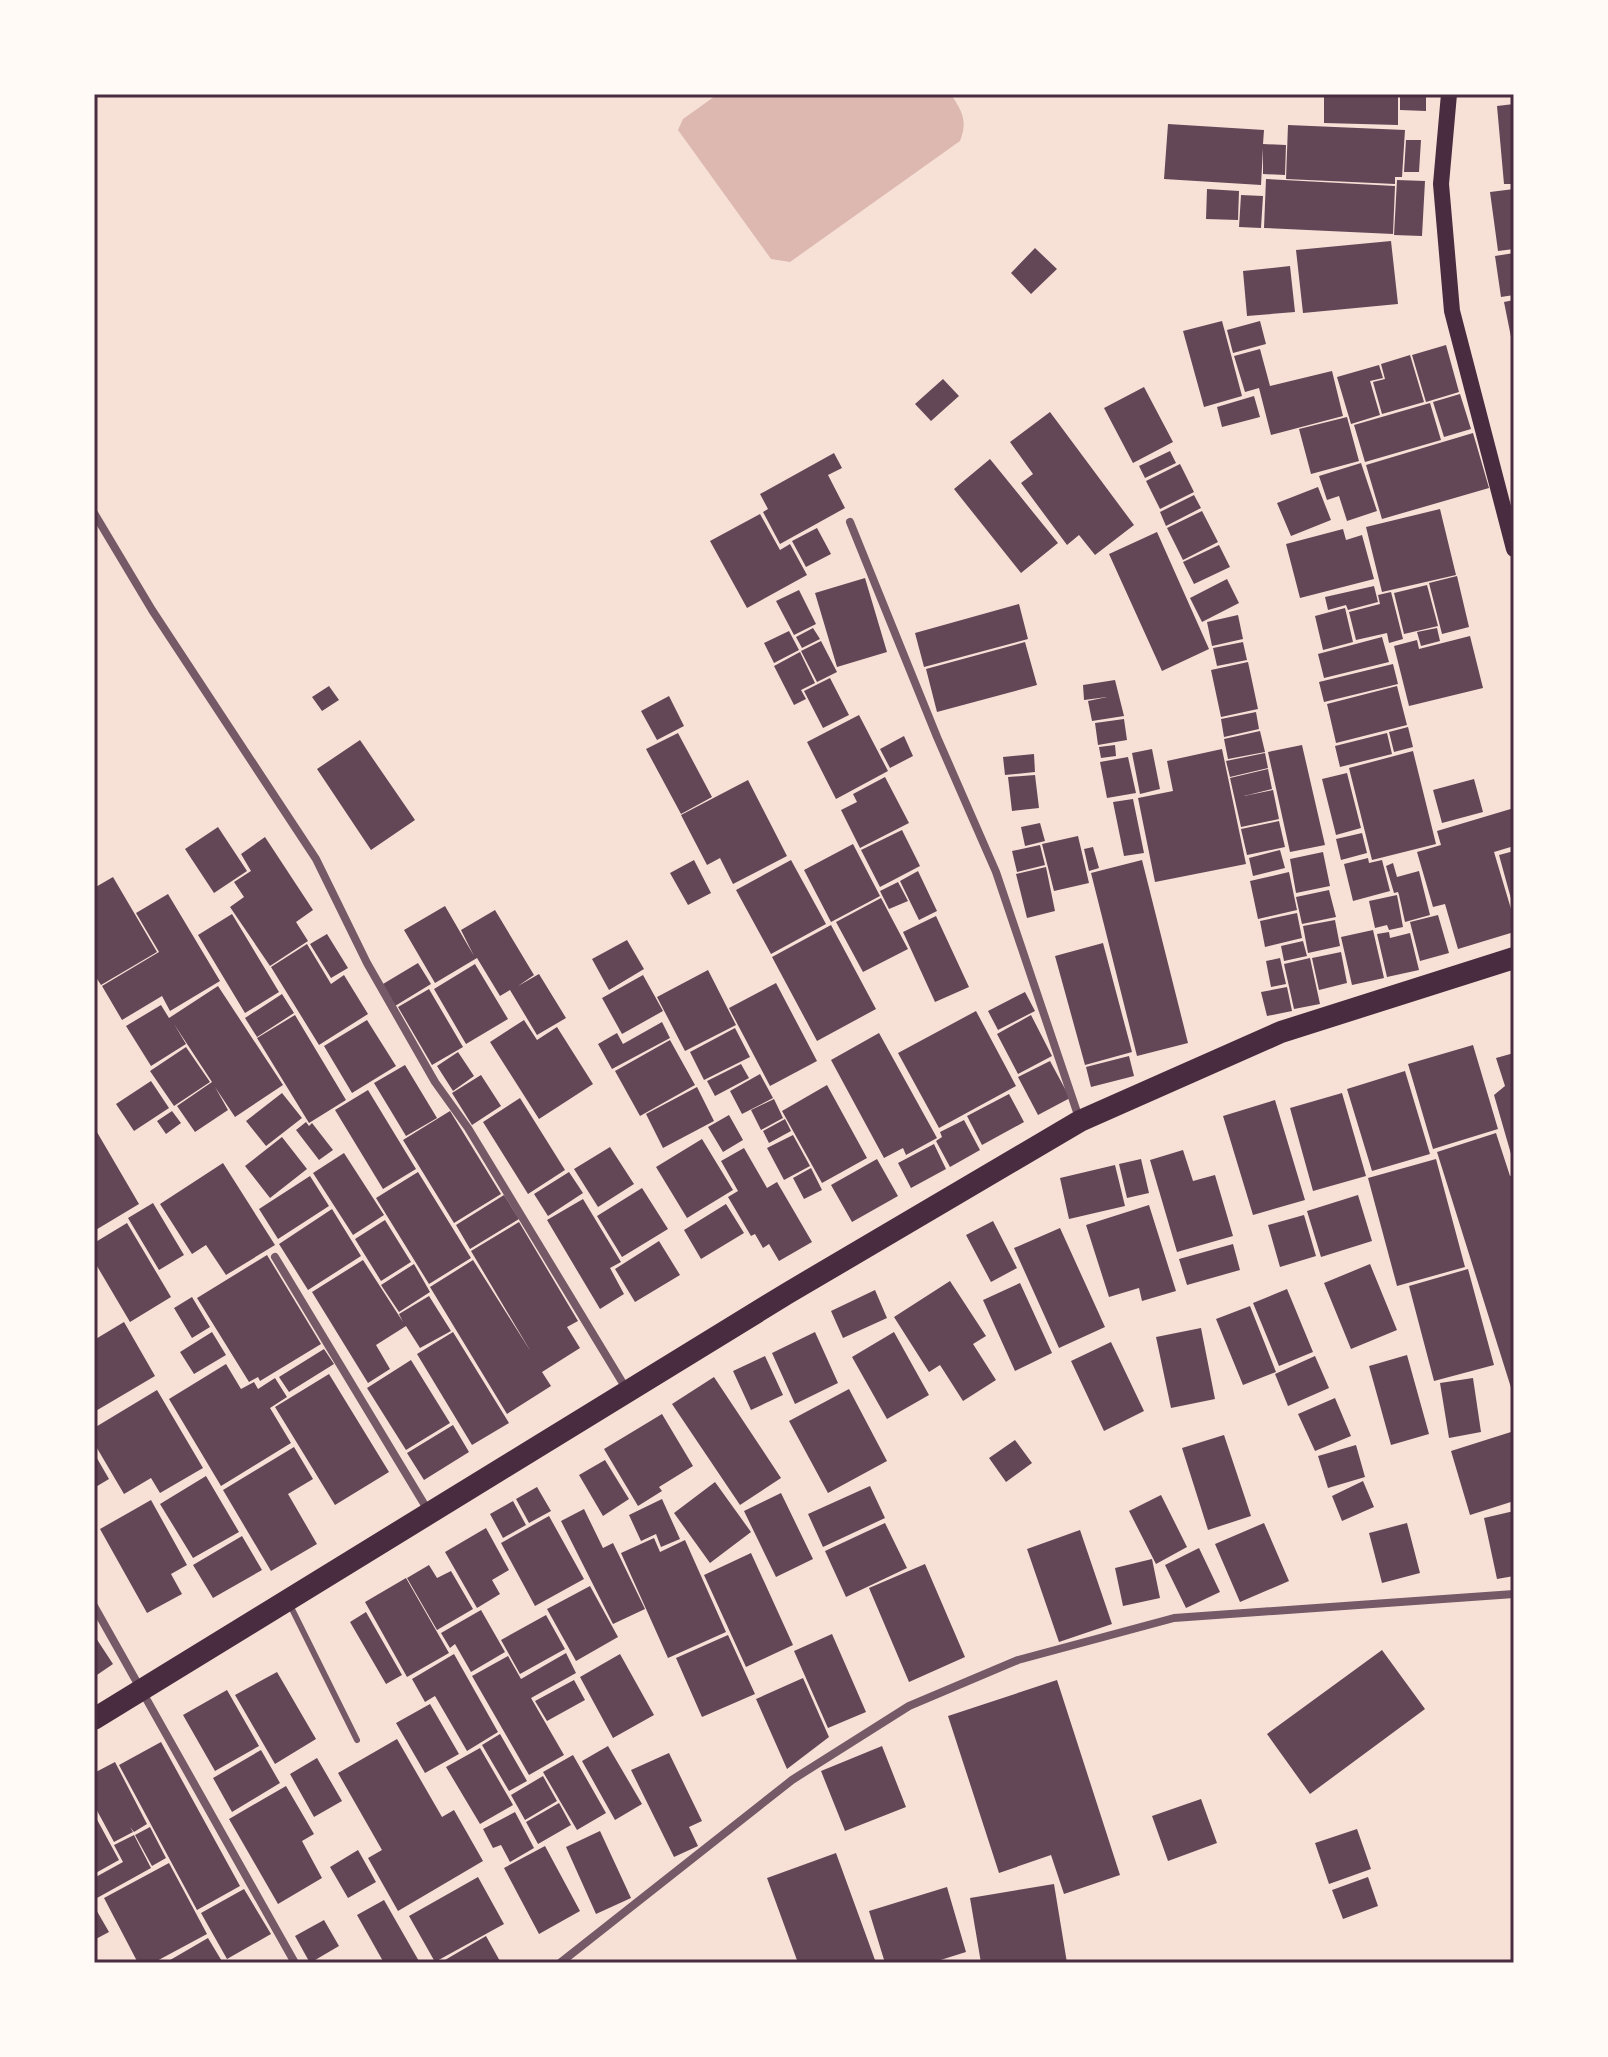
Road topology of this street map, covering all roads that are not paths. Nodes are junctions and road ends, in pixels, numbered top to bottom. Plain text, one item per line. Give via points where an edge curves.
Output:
1 (1449, 94) edge
2 (94, 513) edge
3 (850, 522) dead end
4 (1514, 549) edge
5 (1514, 958) edge
6 (1080, 1121) junction
7 (275, 1257) dead end
8 (628, 1392) junction
9 (429, 1512) junction
10 (1514, 1594) edge
11 (287, 1600) junction
12 (94, 1606) edge
13 (143, 1690) junction
14 (94, 1719) edge
15 (357, 1740) dead end
16 (295, 1963) edge
17 (560, 1963) edge

1 - 4 main road via 1441,184 1452,311
2 - 8 street via 316,859 435,1082
3 - 6 street via 996,872
5 - 6 highway via 1281,1032
6 - 8 highway
7 - 9 street
8 - 9 highway
9 - 11 highway
10 - 17 street via 1174,1618 1018,1660 909,1706 792,1780
11 - 13 highway
11 - 15 lane
12 - 13 street
13 - 14 highway
13 - 16 street

